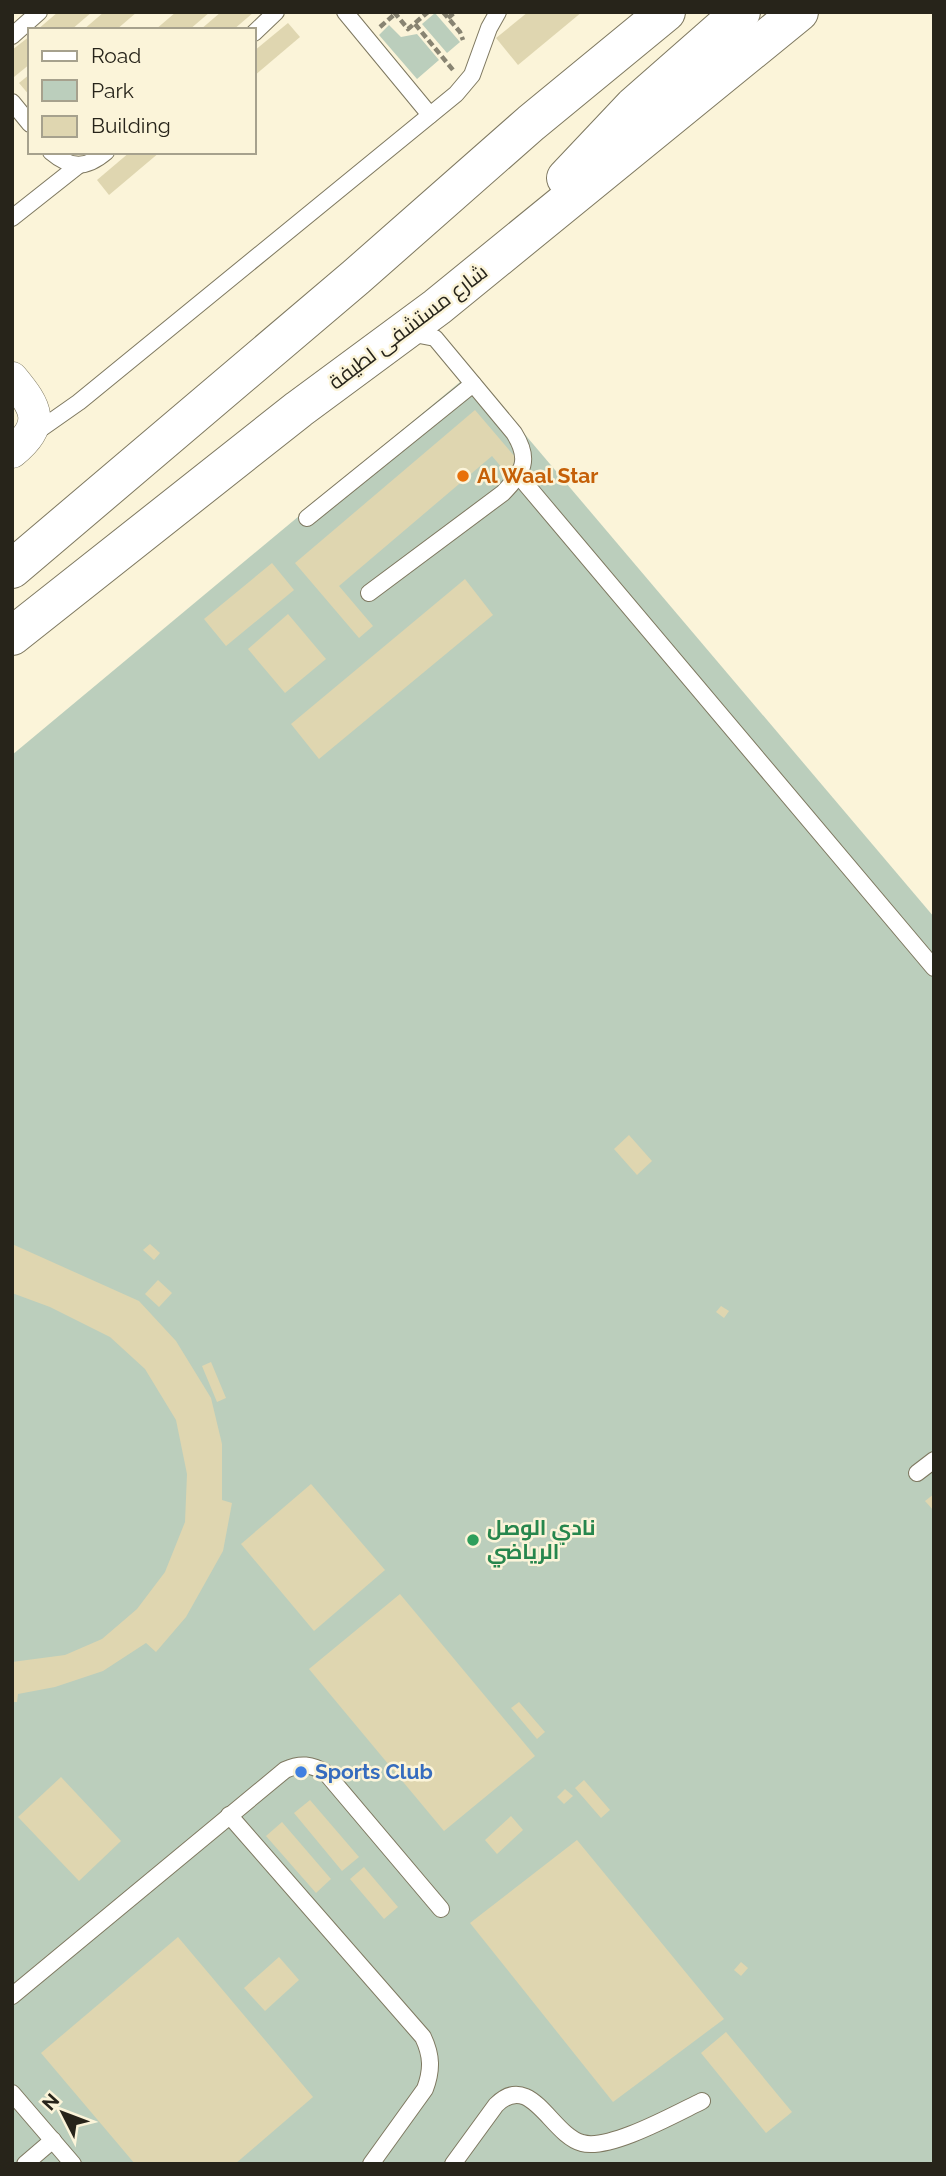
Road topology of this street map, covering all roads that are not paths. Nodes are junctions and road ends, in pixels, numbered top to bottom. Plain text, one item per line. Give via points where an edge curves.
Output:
1 (39, 12) edge
2 (276, 12) edge
3 (345, 12) edge
4 (498, 12) edge
5 (741, 12) edge
6 (799, 12) edge
7 (825, 12) edge
8 (663, 14) edge
9 (256, 31) edge
10 (12, 36) edge
11 (756, 47) junction
12 (12, 102) edge
13 (430, 115) junction
14 (28, 122) edge
15 (53, 154) edge
16 (103, 154) edge
17 (79, 165) junction
18 (12, 218) edge
19 (505, 253) junction
20 (425, 326) junction
21 (12, 378) edge
22 (473, 384) junction
23 (20, 445) edge
24 (519, 476) junction
25 (307, 518) dead end
26 (12, 569) edge
27 (369, 593) dead end
28 (12, 636) edge
29 (934, 968) edge
30 (934, 1460) edge
31 (917, 1474) dead end
32 (229, 1815) junction
33 (441, 1909) dead end
34 (12, 1996) edge
35 (12, 2093) edge
36 (702, 2101) dead end
37 (53, 2140) junction
38 (25, 2164) edge
39 (73, 2164) edge
40 (371, 2164) edge
41 (453, 2164) edge

1 - 10 lane
2 - 9 lane
3 - 13 lane
4 - 13 lane via 472,75
5 - 19 main road via 634,106 545,201
6 - 11 main road, شارع مستشفى لطيفة
7 - 11 main road
8 - 26 main road
11 - 19 main road, شارع مستشفى لطيفة
12 - 14 lane
13 - 23 lane
15 - 17 lane via 64,163
16 - 17 lane
17 - 18 lane
19 - 20 main road, شارع مستشفى لطيفة
20 - 22 lane
20 - 28 main road, شارع مستشفى لطيفة via 299,409
21 - 23 street via 32,404 35,417
22 - 24 lane via 520,443
22 - 25 lane
24 - 27 lane via 503,493
24 - 29 lane
30 - 31 lane
32 - 33 lane via 285,1770 295,1765 317,1767
32 - 34 lane
32 - 40 lane via 429,2049 430,2076 425,2089
35 - 37 lane
36 - 41 lane via 594,2145 573,2140 532,2099 513,2094 496,2105
37 - 38 lane
37 - 39 lane

